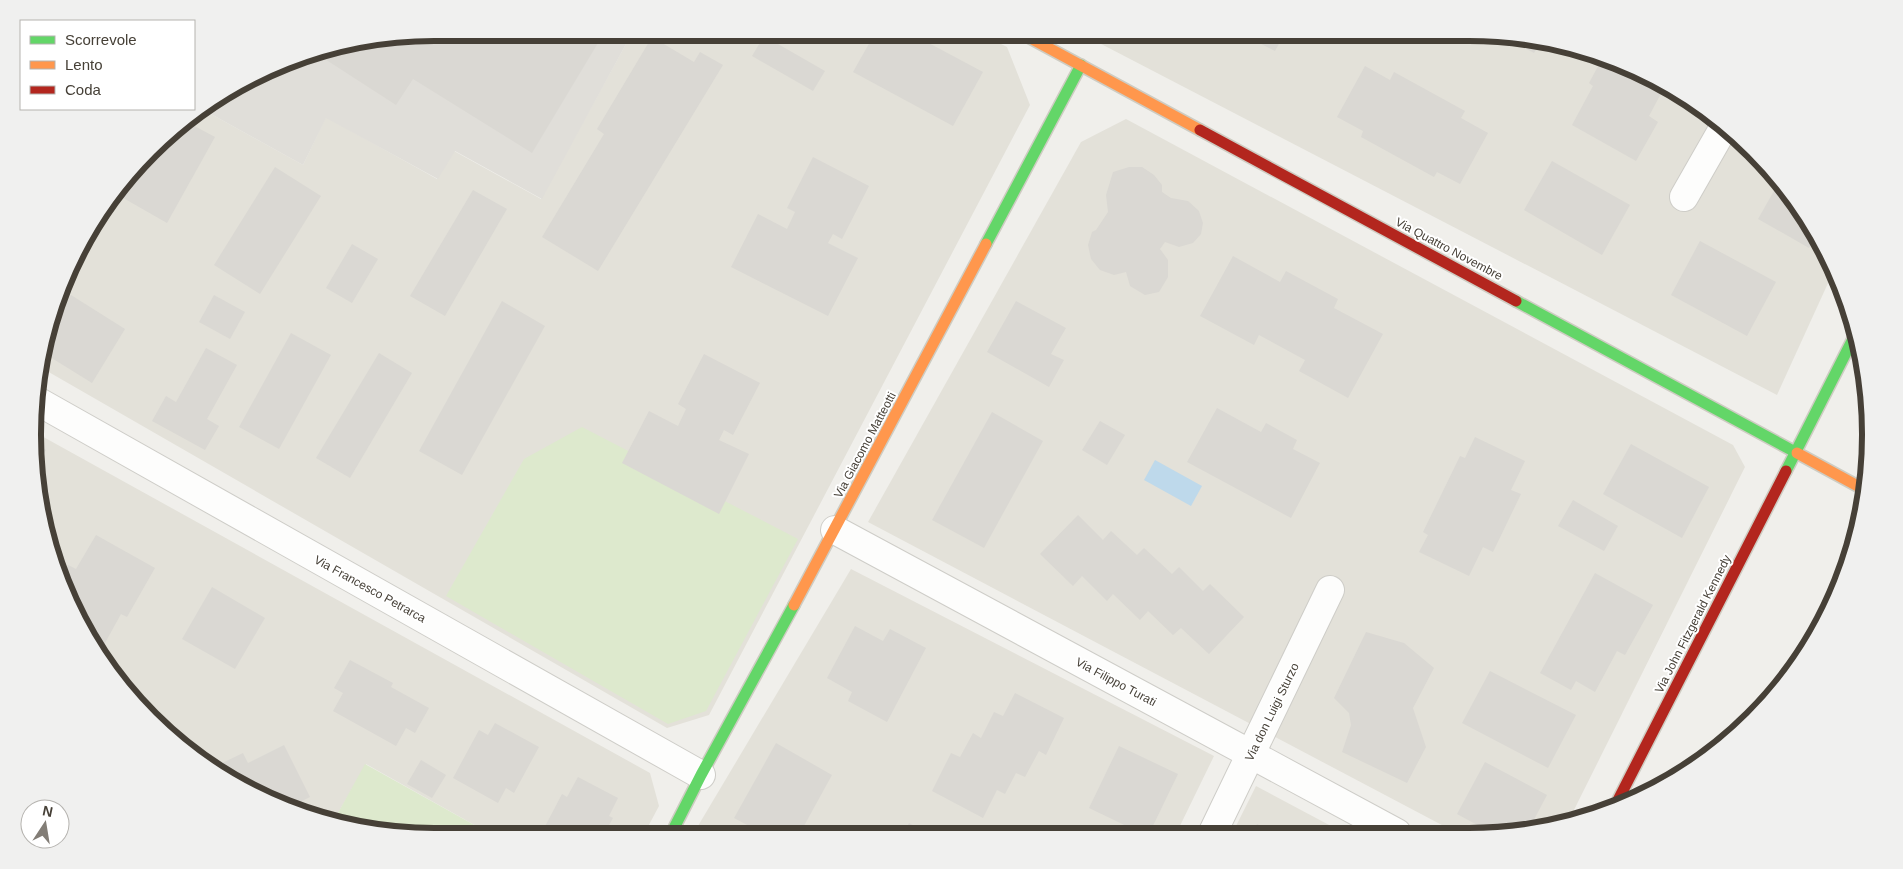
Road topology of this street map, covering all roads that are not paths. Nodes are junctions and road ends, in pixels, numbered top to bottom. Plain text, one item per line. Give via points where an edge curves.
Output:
1 (1038, 41) edge
2 (1082, 65) junction
3 (1721, 133) edge
4 (1684, 197) dead end
5 (1851, 344) edge
6 (43, 404) edge
7 (1796, 452) junction
8 (1858, 486) edge
9 (835, 530) junction
10 (1330, 590) dead end
11 (1251, 755) junction
12 (701, 775) junction
13 (1619, 798) edge
14 (674, 828) edge
15 (1215, 828) edge
16 (1387, 828) edge

1 - 2 street, Via Quattro Novembre
2 - 7 street, Via Quattro Novembre
2 - 9 street, Via Giacomo Matteotti
3 - 4 street
5 - 7 street, Via John Fitzgerald Kennedy
6 - 12 street, Via Francesco Petrarca
7 - 8 street, Via Quattro Novembre
7 - 13 street, Via John Fitzgerald Kennedy
9 - 11 street, Via Filippo Turati
9 - 12 street, Via Giacomo Matteotti
10 - 11 street, Via don Luigi Sturzo
11 - 15 street, Via don Luigi Sturzo
11 - 16 street, Via Filippo Turati
12 - 14 street, Via Giacomo Matteotti

